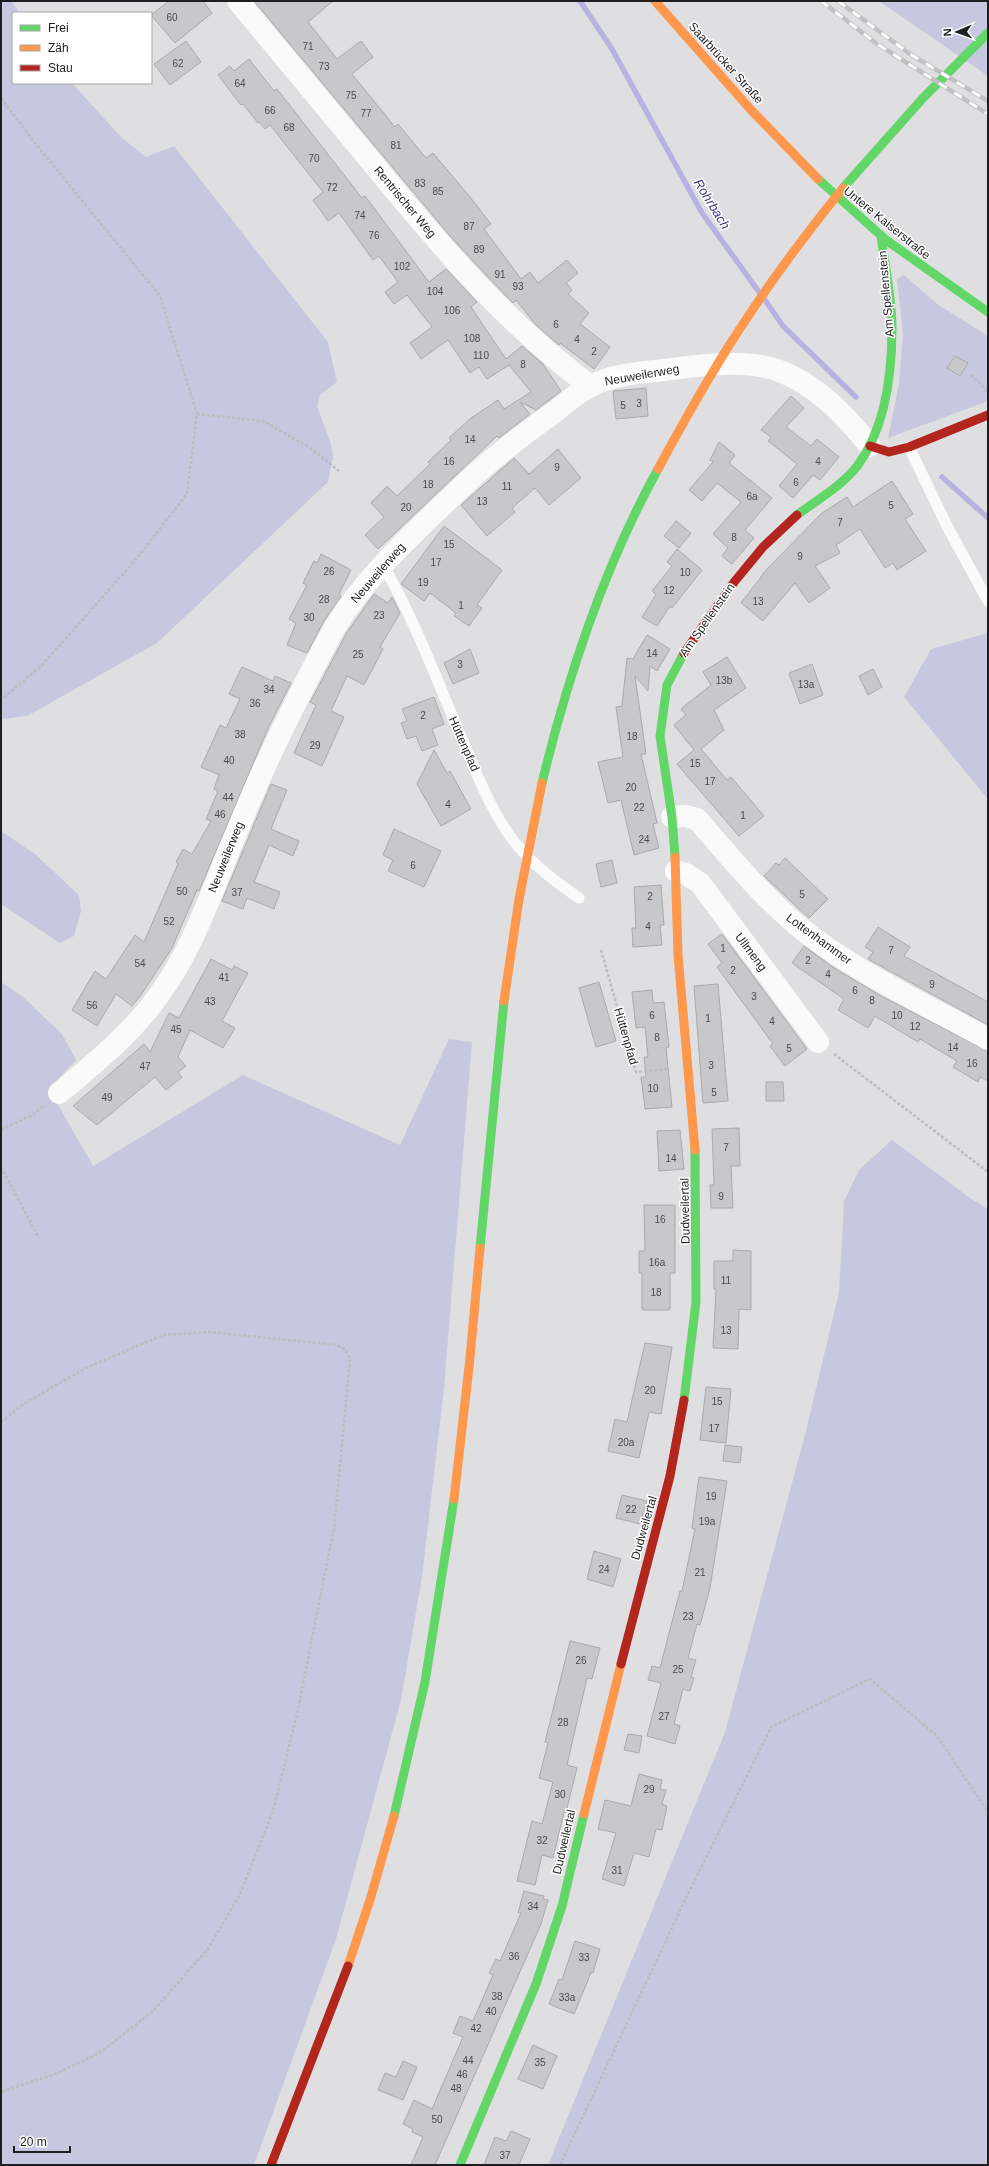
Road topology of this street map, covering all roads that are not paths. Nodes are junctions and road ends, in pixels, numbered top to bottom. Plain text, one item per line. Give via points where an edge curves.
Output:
1 (238, 1) edge
2 (654, 1) edge
3 (988, 33) edge
4 (781, 141) joint
5 (881, 235) junction
6 (988, 312) edge
7 (590, 386) junction
8 (988, 415) edge
9 (870, 446) junction
10 (909, 447) junction
11 (383, 564) junction
12 (988, 601) edge
13 (672, 817) junction
14 (676, 871) junction
15 (579, 898) dead end
16 (988, 1039) edge
17 (818, 1042) road end
18 (59, 1093) road end
19 (271, 2165) edge
20 (460, 2165) edge

1 - 7 street, Rentrischer Weg via 464,272 524,333
2 - 4 main road, Saarbrücker Straße
3 - 19 main road via 869,156 784,264 719,362 664,458 637,510 582,645 554,737 530,839 513,934 497,1054 454,1499 413,1739 382,1861 320,2044
4 - 5 main road, Untere Kaiserstraße via 832,192
5 - 6 main road, Untere Kaiserstraße
5 - 9 main road, Am Spellenstein via 892,328 888,380
7 - 9 street, Neuweilerweg via 620,377 688,367 738,365 776,370 798,380 820,395 853,424
7 - 11 street, Neuweilerweg via 483,467
8 - 10 main road
9 - 10 main road via 890,452
9 - 13 main road, Am Spellenstein via 857,466 841,482 794,517 763,547 690,642 677,664 667,686 660,736
10 - 12 lane via 947,526
11 - 15 lane, Hüttenpfad via 401,597 496,814 508,834 535,863
11 - 18 street, Neuweilerweg via 352,602 317,661 266,762 195,933 174,974 144,1015 101,1058
13 - 14 main road, Am Spellenstein
13 - 16 street, Lottenhammer via 685,816 697,819 765,896 798,926 859,968
14 - 17 street, Ullmeng via 700,883
14 - 20 main road, Dudweilertal via 678,955 696,1168 696,1302 683,1412 670,1476 637,1597 562,1906 549,1949

